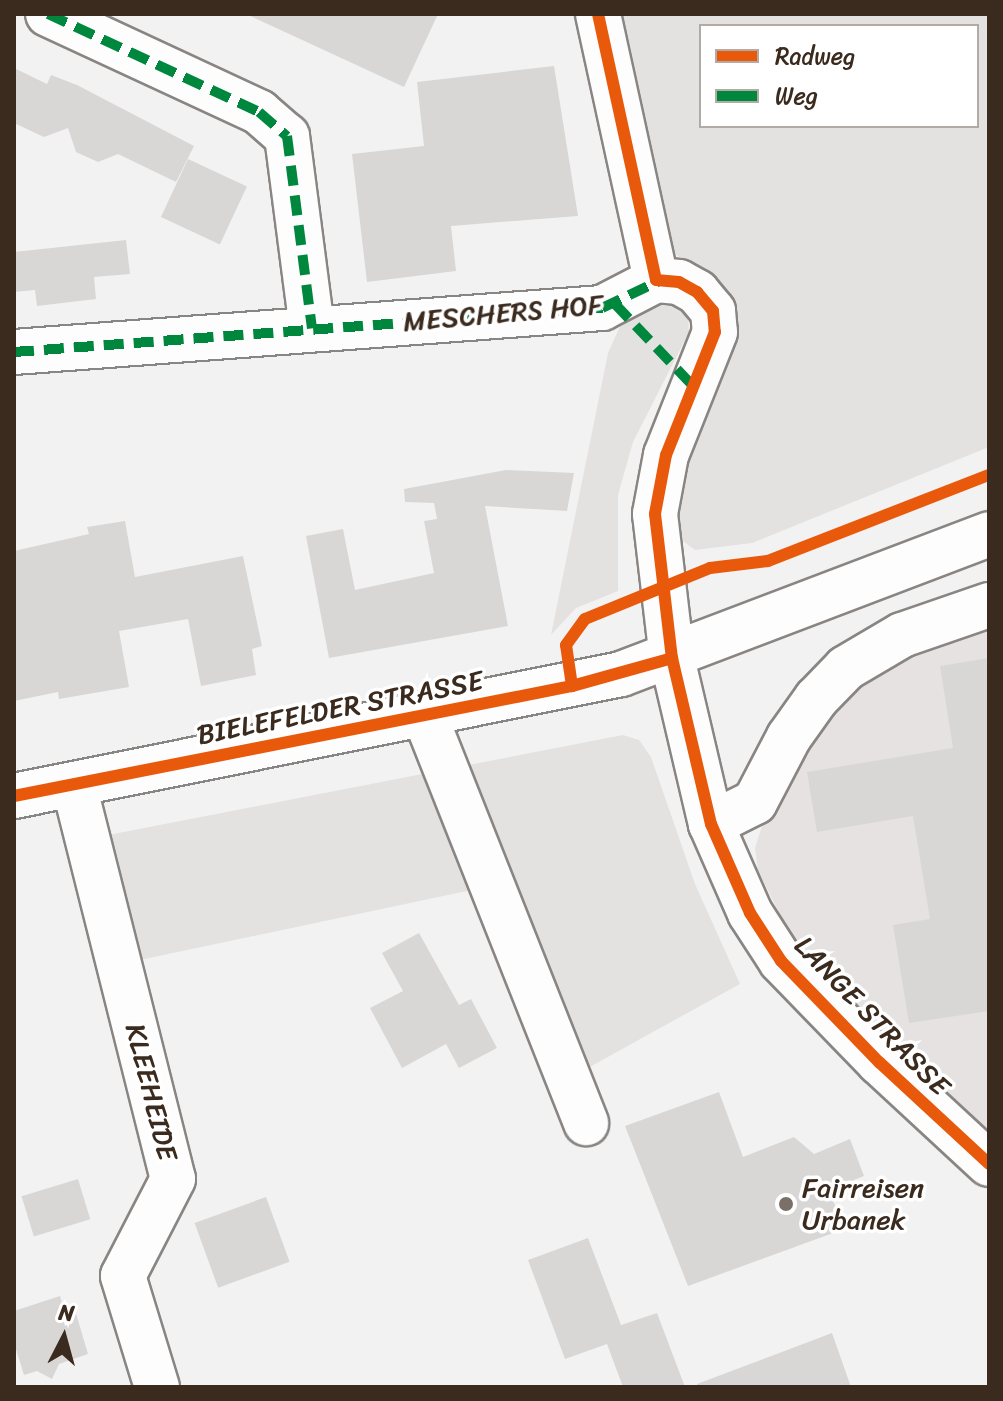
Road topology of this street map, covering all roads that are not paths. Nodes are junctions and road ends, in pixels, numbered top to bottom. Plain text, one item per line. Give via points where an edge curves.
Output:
1 (48, 14) edge
2 (598, 14) edge
3 (656, 280) junction
4 (312, 328) junction
5 (14, 352) edge
6 (989, 534) edge
7 (989, 605) edge
8 (672, 658) junction
9 (425, 716) junction
10 (74, 785) junction
11 (14, 796) edge
12 (711, 824) junction
13 (586, 1123) dead end
14 (989, 1164) edge
15 (157, 1387) edge

1 - 4 street via 259,112 281,129 293,155
2 - 3 street
3 - 4 street, MESCHERS HOF via 602,308
3 - 8 street via 679,282 697,292 713,311 715,332 681,412 659,484 658,558
4 - 5 street, MESCHERS HOF
6 - 8 street, BIELEFELDER STRASSE
7 - 12 street via 902,635 846,668 798,724 755,802
8 - 9 street, BIELEFELDER STRASSE via 572,686
8 - 12 street, LANGE STRASSE
9 - 10 street, BIELEFELDER STRASSE
9 - 13 street
10 - 11 street, BIELEFELDER STRASSE
10 - 15 street, KLEEHEIDE via 173,1179 123,1276
12 - 14 street, LANGE STRASSE via 750,913 781,961 868,1052

